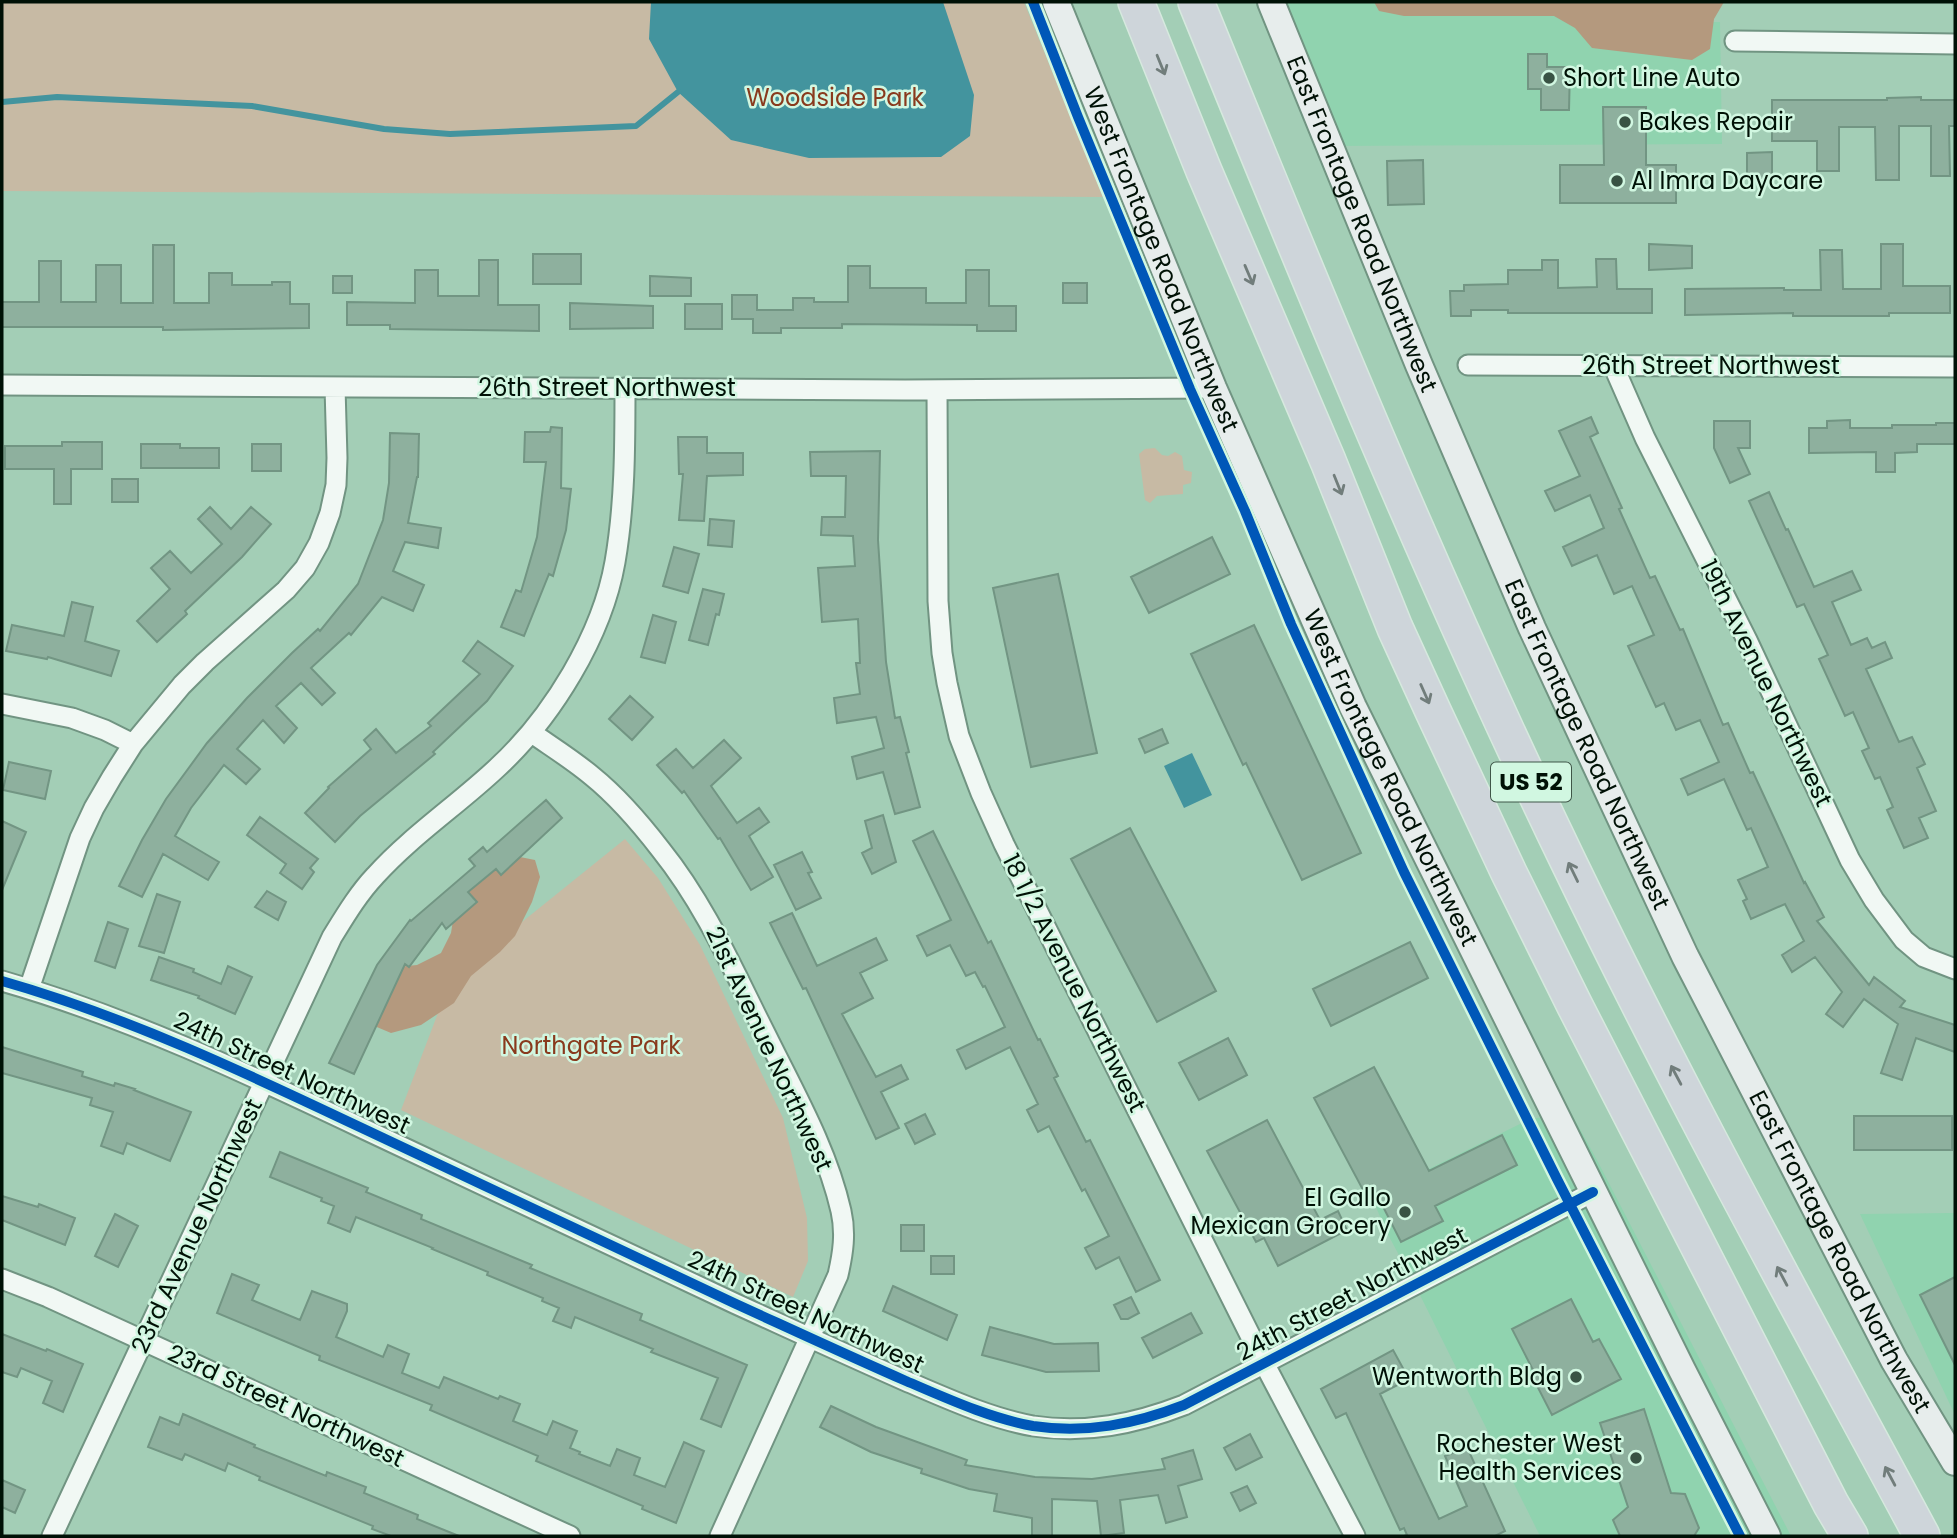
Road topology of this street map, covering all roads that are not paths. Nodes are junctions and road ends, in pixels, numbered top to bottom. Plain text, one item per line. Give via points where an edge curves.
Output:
1 (1056, 2) edge
2 (1136, 2) edge
3 (1196, 2) edge
4 (1271, 2) edge
5 (1735, 41) dead end
6 (1955, 44) edge
7 (1468, 365) dead end
8 (1613, 365) junction
9 (1955, 367) edge
10 (2, 385) edge
11 (335, 387) junction
12 (625, 388) junction
13 (1213, 388) junction
14 (937, 390) junction
15 (2, 705) edge
16 (531, 733) junction
17 (133, 744) junction
18 (1955, 969) edge
19 (2, 981) edge
20 (29, 989) junction
21 (264, 1082) junction
22 (1593, 1192) junction
23 (2, 1279) edge
24 (811, 1339) junction
25 (145, 1341) junction
26 (1264, 1363) junction
27 (1955, 1462) edge
28 (52, 1536) edge
29 (570, 1536) edge
30 (720, 1536) edge
31 (1355, 1536) edge
32 (1767, 1536) edge
33 (1847, 1536) edge
34 (1922, 1536) edge

1 - 13 street, West Frontage Road Northwest
2 -> 33 highway, US 52 via 1395,628 1444,734 1575,1006
34 -> 3 highway, US 52 via 1657,1040 1540,803 1358,399
4 - 27 street, East Frontage Road Northwest via 1532,628 1685,956 1894,1360
5 - 6 street
7 - 8 street, 26th Street Northwest
8 - 9 street, 26th Street Northwest
8 - 18 street, 19th Avenue Northwest via 1850,860 1904,940 1924,957
10 - 11 street, 26th Street Northwest
11 - 12 street, 26th Street Northwest
11 - 17 street via 336,485 330,513 310,560 286,590 182,685
12 - 14 street, 26th Street Northwest
12 - 16 street, 23rd Avenue Northwest via 625,480 611,576 583,652
13 - 14 street, 26th Street Northwest
13 - 22 street, West Frontage Road Northwest via 1353,707
14 - 26 street, 18 1/2 Avenue Northwest via 940,628 960,736 1004,844
15 - 17 street via 72,718
16 - 21 street, 23rd Avenue Northwest via 362,891 332,937
16 - 24 street, 21st Avenue Northwest via 594,778 675,868 714,930 804,1111 834,1185 844,1233 838,1275
17 - 20 street via 80,838
19 - 20 street, 24th Street Northwest
20 - 21 street, 24th Street Northwest via 162,1036
21 - 24 street, 24th Street Northwest
21 - 25 street, 23rd Avenue Northwest
22 - 26 street, 24th Street Northwest
22 - 32 street, West Frontage Road Northwest
23 - 25 street, 23rd Street Northwest
24 - 26 street, 24th Street Northwest via 998,1417 1068,1429 1103,1428 1150,1418
24 - 30 street, 21st Avenue Northwest
25 - 28 street, 23rd Avenue Northwest
25 - 29 street, 23rd Street Northwest
26 - 31 street, 18 1/2 Avenue Northwest

